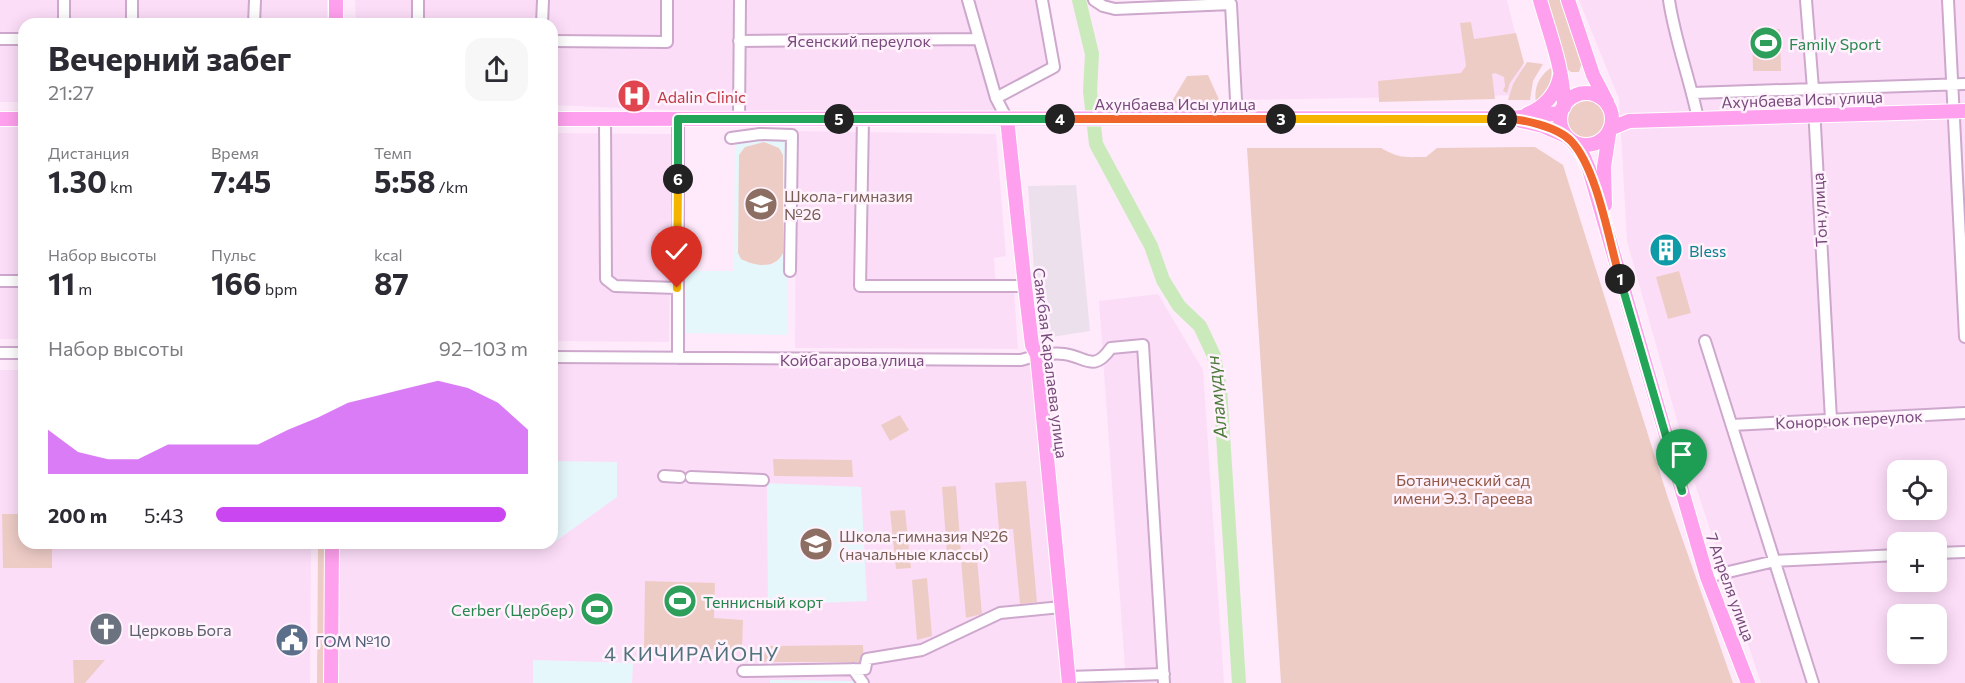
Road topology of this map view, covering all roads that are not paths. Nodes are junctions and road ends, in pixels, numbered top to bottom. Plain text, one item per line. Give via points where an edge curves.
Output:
1 (64, 0) edge
2 (132, 0) edge
3 (255, 0) edge
4 (336, 0) edge
5 (418, 0) edge
6 (543, 0) edge
7 (667, 0) edge
8 (740, 0) edge
9 (968, 0) edge
10 (1042, 0) edge
11 (1094, 0) edge
12 (1540, 0) edge
13 (1568, 0) edge
14 (1669, 0) edge
15 (1806, 0) edge
16 (1948, 0) edge
17 (64, 18) edge
18 (132, 18) edge
19 (255, 18) edge
20 (336, 18) edge
21 (418, 18) edge
22 (542, 18) edge
23 (0, 39) edge
24 (18, 39) edge
25 (978, 39) junction
26 (558, 41) edge
27 (740, 41) junction
28 (1561, 71) junction
29 (1953, 84) junction
30 (1965, 84) edge
31 (1813, 89) junction
32 (1693, 93) junction
33 (996, 98) junction
34 (1609, 106) junction
35 (1562, 110) junction
36 (1960, 111) edge
37 (1814, 116) junction
38 (1510, 118) junction
39 (0, 119) edge
40 (18, 119) edge
41 (558, 119) edge
42 (605, 119) junction
43 (678, 119) junction
44 (740, 119) junction
45 (862, 119) junction
46 (1007, 119) junction
47 (1237, 119) junction
48 (1698, 119) junction
49 (1639, 121) junction
50 (1610, 131) junction
51 (731, 138) dead end
52 (1569, 139) junction
53 (1606, 225) junction
54 (790, 271) dead end
55 (0, 281) edge
56 (18, 281) edge
57 (1025, 286) junction
58 (677, 288) junction
59 (1965, 337) edge
60 (1705, 341) dead end
61 (0, 353) edge
62 (18, 353) edge
63 (1037, 355) junction
64 (558, 357) edge
65 (678, 358) junction
66 (1965, 413) edge
67 (1831, 420) junction
68 (1732, 424) junction
69 (664, 476) dead end
70 (763, 480) dead end
71 (332, 549) edge
72 (1965, 552) edge
73 (1947, 553) edge
74 (1887, 556) edge
75 (1775, 561) junction
76 (1707, 577) junction
77 (1061, 607) junction
78 (853, 669) junction
79 (743, 671) dead end
80 (1164, 678) edge
81 (1069, 680) edge
82 (331, 683) edge
83 (862, 683) edge
84 (1748, 683) edge
85 (1814, 683) edge

1 - 17 street
2 - 18 street
3 - 19 street
4 - 20 main road
5 - 21 street
6 - 22 street
7 - 26 street via 667,42
8 - 27 street
9 - 25 street
10 - 33 street via 1054,67
11 - 47 street via 1115,9 1232,4
12 - 28 main road
13 - 34 main road via 1593,75
14 - 32 street
15 - 31 street, Тон улица
16 - 29 street
23 - 24 street
25 - 27 street, Ясенский переулок
25 - 33 street
27 - 44 street
28 - 35 main road
28 - 38 main road via 1550,98 1532,112
29 - 30 street
29 - 31 street
29 - 36 street
31 - 32 street
31 - 37 street, Тон улица
32 - 48 street
33 - 46 street
34 - 35 main road via 1589,93 1574,96
34 - 49 main road, Ахунбаева Исы улица
34 - 50 main road
35 - 38 main road, Ахунбаева Исы улица
35 - 52 main road via 1560,122
36 - 37 main road, Ахунбаева Исы улица
36 - 59 street
37 - 48 main road, Ахунбаева Исы улица
37 - 67 street, Тон улица
38 - 47 main road, Ахунбаева Исы улица
38 - 52 main road, Ахунбаева Исы улица via 1543,126
39 - 40 main road
41 - 42 main road, Ахунбаева Исы улица
42 - 43 main road, Ахунбаева Исы улица
42 - 58 street via 606,279 615,286
43 - 44 main road, Ахунбаева Исы улица
43 - 58 street
44 - 45 main road, Ахунбаева Исы улица
45 - 46 main road, Ахунбаева Исы улица
45 - 57 street via 860,286
46 - 47 main road, Ахунбаева Исы улица
46 - 57 main road, Саякбая Каралаева улица
48 - 49 main road, Ахунбаева Исы улица
49 - 50 main road, Ахунбаева Исы улица via 1629,121
50 - 52 main road via 1587,146
50 - 53 main road, 7 Апреля улица via 1604,167
51 - 54 street via 792,135
52 - 53 main road, 7 Апреля улица via 1583,155
53 - 76 main road, 7 Апреля улица
55 - 56 street
57 - 63 main road, Саякбая Каралаева улица via 1032,345
58 - 65 street
60 - 68 street
61 - 62 street
63 - 65 street, Койбагарова улица via 1021,360
63 - 77 main road, Саякбая Каралаева улица
63 - 80 street, Койбагарова улица via 1065,354 1095,363 1111,348 1143,345
64 - 65 street, Койбагарова улица
66 - 67 street, Конорчок переулок
67 - 68 street, Конорчок переулок
68 - 75 street
69 - 70 street
71 - 82 main road
72 - 73 street
74 - 75 street
75 - 76 street
75 - 85 street
76 - 84 main road, 7 Апреля улица
77 - 78 street via 1000,613 922,650 867,659 865,669
77 - 81 main road, Саякбая Каралаева улица
78 - 79 street
78 - 83 street
80 - 81 street

